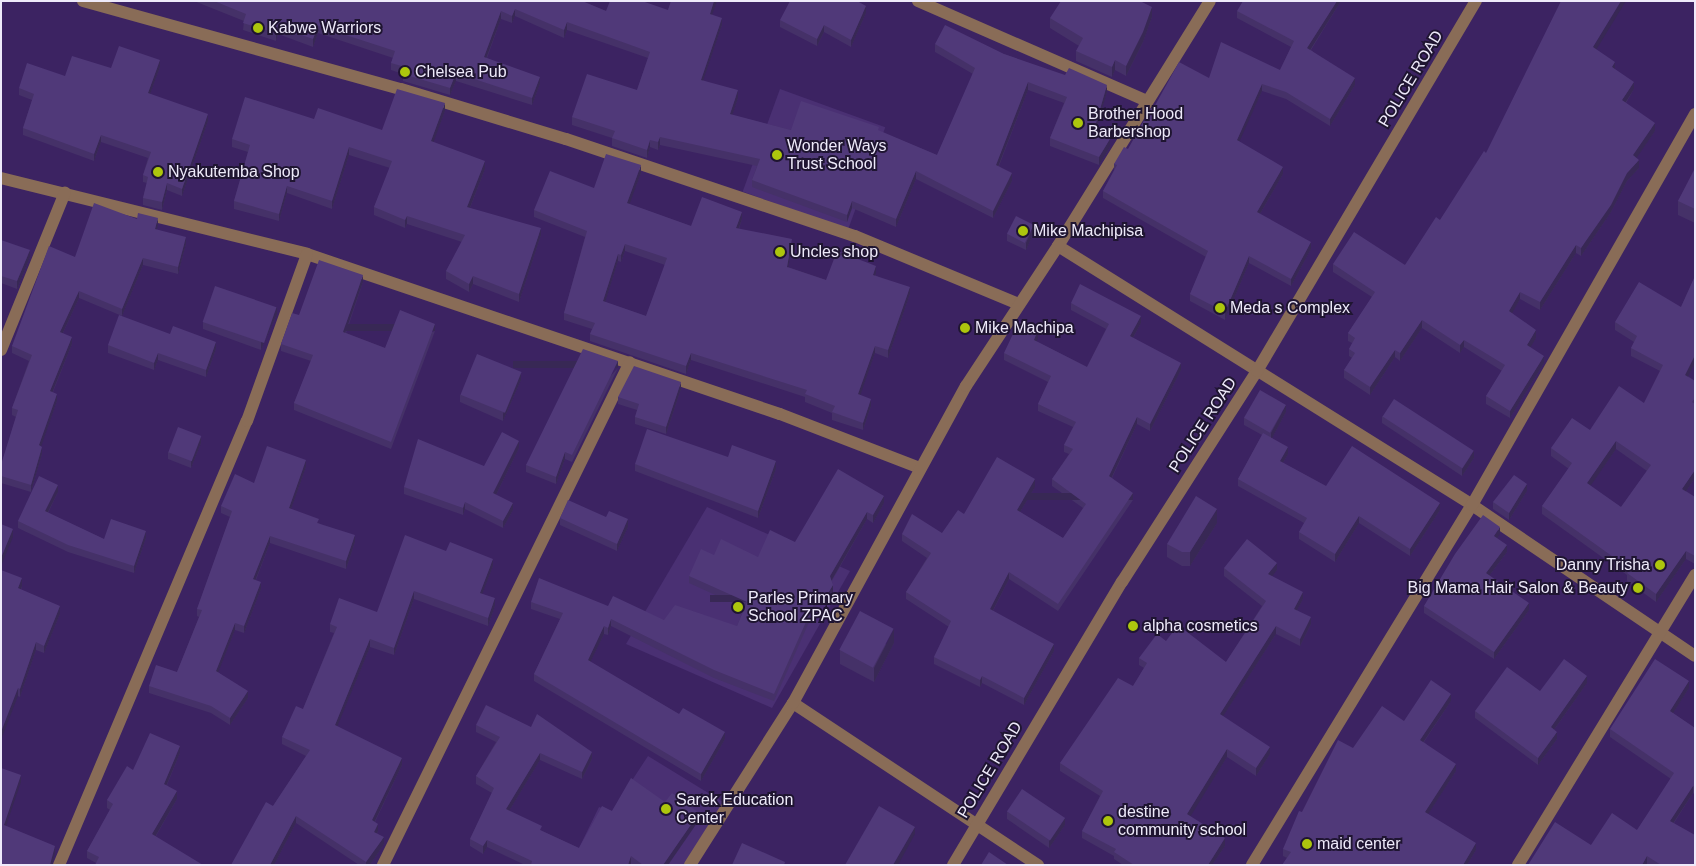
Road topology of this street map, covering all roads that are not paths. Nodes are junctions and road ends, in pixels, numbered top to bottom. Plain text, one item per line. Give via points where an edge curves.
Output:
1 (83, 1) edge
2 (918, 1) edge
3 (1210, 1) edge
4 (1476, 1) edge
5 (1145, 100) junction
6 (1695, 114) edge
7 (1, 178) edge
8 (65, 192) junction
9 (1058, 246) junction
10 (307, 254) junction
11 (1018, 304) junction
12 (1, 350) edge
13 (630, 362) junction
14 (1257, 371) junction
15 (920, 468) junction
16 (1472, 505) junction
17 (1695, 575) edge
18 (1660, 634) junction
19 (1695, 656) edge
20 (793, 703) junction
21 (977, 824) junction
22 (59, 865) edge
23 (383, 865) edge
24 (690, 865) edge
25 (953, 865) edge
26 (1038, 865) edge
27 (1252, 865) edge
28 (1518, 865) edge

1 - 11 street via 401,89 566,139 855,236
2 - 5 street
3 - 5 street
4 - 14 street, POLICE ROAD
5 - 9 street
6 - 16 street
7 - 8 street
8 - 10 street
8 - 12 street
9 - 11 street
9 - 14 street
10 - 13 street
10 - 22 street via 247,421
11 - 15 street via 966,386
13 - 15 street via 780,414
13 - 23 street
14 - 16 street
14 - 21 street, POLICE ROAD via 1122,582
15 - 20 street
16 - 18 street
16 - 27 street
17 - 18 street
18 - 19 street
18 - 28 street
20 - 21 street
20 - 24 street
21 - 25 street, POLICE ROAD
21 - 26 street

